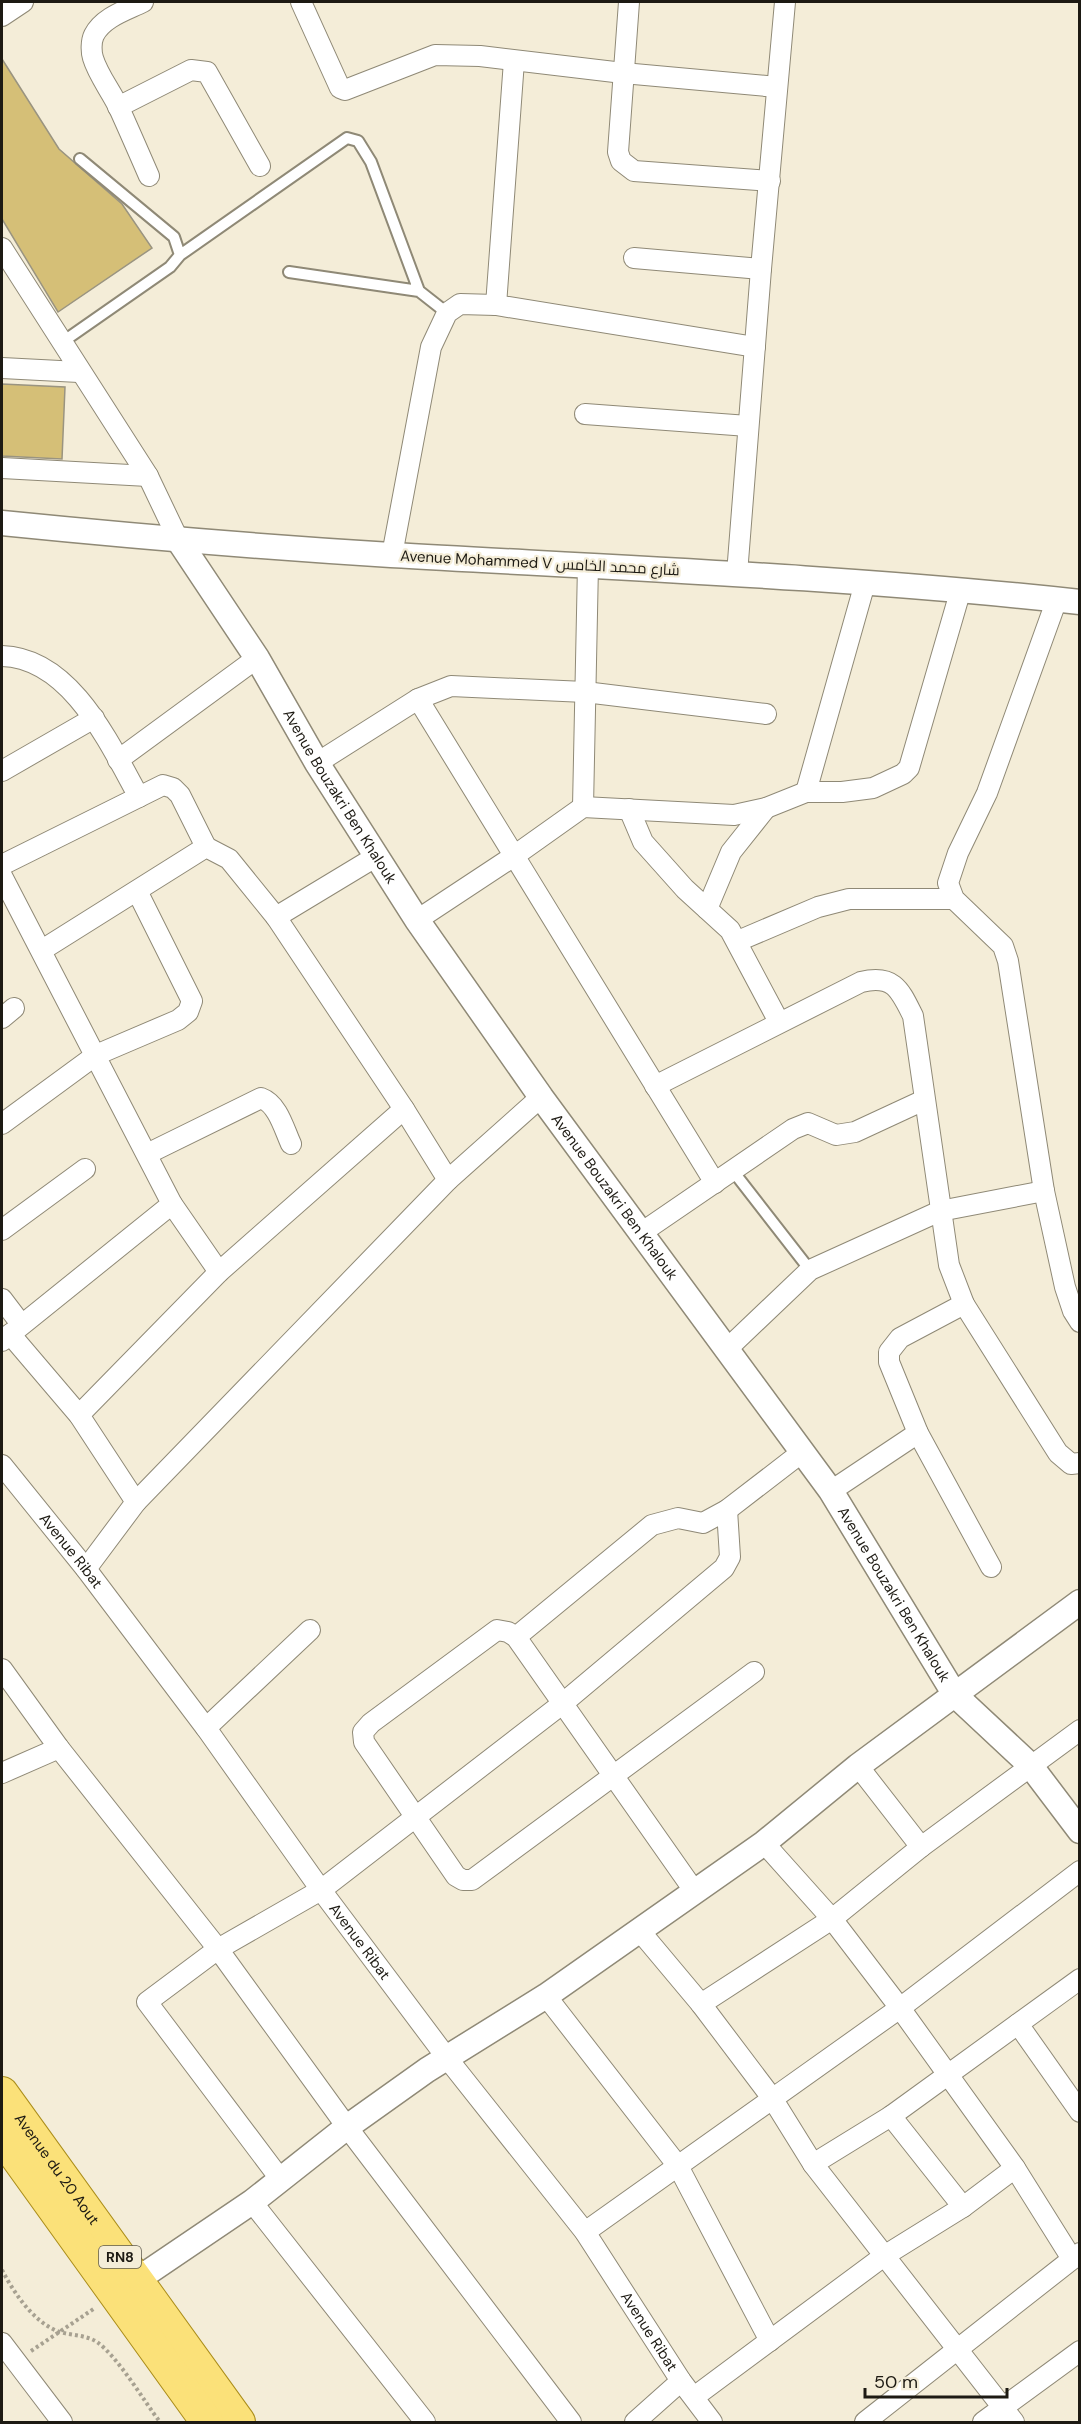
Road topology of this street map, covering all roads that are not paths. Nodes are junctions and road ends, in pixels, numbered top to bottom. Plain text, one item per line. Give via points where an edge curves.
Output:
1 (23, 2) edge
2 (143, 2) edge
3 (301, 2) edge
4 (629, 2) edge
5 (785, 2) edge
6 (107, 9) edge
7 (2, 16) edge
8 (514, 61) junction
9 (623, 73) junction
10 (777, 87) junction
11 (118, 107) junction
12 (80, 159) dead end
13 (260, 166) dead end
14 (149, 176) dead end
15 (770, 181) junction
16 (2, 248) edge
17 (180, 255) junction
18 (634, 258) dead end
19 (761, 269) junction
20 (289, 272) dead end
21 (419, 291) junction
22 (496, 305) junction
23 (447, 313) junction
24 (61, 343) junction
25 (755, 347) junction
26 (2, 368) edge
27 (79, 372) junction
28 (585, 414) dead end
29 (748, 426) junction
30 (2, 468) edge
31 (148, 476) junction
32 (2, 523) edge
33 (179, 541) junction
34 (392, 555) junction
35 (588, 565) junction
36 (737, 574) junction
37 (865, 583) junction
38 (961, 589) junction
39 (1068, 600) edge
40 (2, 656) edge
41 (257, 658) junction
42 (585, 692) junction
43 (418, 699) junction
44 (766, 714) dead end
45 (94, 718) junction
46 (118, 760) junction
47 (317, 763) junction
48 (2, 771) edge
49 (806, 792) junction
50 (139, 797) junction
51 (583, 807) junction
52 (628, 808) junction
53 (766, 808) junction
54 (206, 847) junction
55 (377, 856) junction
56 (514, 856) junction
57 (2, 865) edge
58 (2, 876) edge
59 (136, 891) junction
60 (954, 899) junction
61 (706, 909) junction
62 (276, 917) junction
63 (417, 920) junction
64 (738, 941) junction
65 (42, 950) junction
66 (779, 1022) junction
67 (96, 1055) junction
68 (655, 1086) junction
69 (541, 1097) junction
70 (924, 1100) junction
71 (404, 1109) junction
72 (2, 1124) edge
73 (291, 1144) dead end
74 (147, 1154) junction
75 (86, 1169) dead end
76 (733, 1170) junction
77 (448, 1180) junction
78 (715, 1183) junction
79 (1044, 1191) junction
80 (172, 1204) junction
81 (940, 1211) junction
82 (2, 1230) edge
83 (641, 1233) junction
84 (810, 1270) junction
85 (219, 1272) junction
86 (2, 1299) edge
87 (964, 1304) junction
88 (1080, 1322) edge
89 (11, 1333) edge
90 (726, 1350) junction
91 (79, 1415) junction
92 (918, 1433) junction
93 (801, 1453) junction
94 (1080, 1463) edge
95 (2, 1465) edge
96 (831, 1491) junction
97 (136, 1502) junction
98 (727, 1510) junction
99 (991, 1567) dead end
100 (86, 1569) junction
101 (1080, 1602) edge
102 (310, 1630) dead end
103 (516, 1637) junction
104 (2, 1670) edge
105 (754, 1672) dead end
106 (955, 1695) junction
107 (562, 1704) junction
108 (206, 1728) junction
109 (1080, 1730) edge
110 (59, 1748) junction
111 (1030, 1765) junction
112 (858, 1766) junction
113 (2, 1773) edge
114 (615, 1776) junction
115 (414, 1816) junction
116 (1080, 1831) edge
117 (764, 1843) junction
118 (921, 1847) junction
119 (1080, 1871) edge
120 (321, 1890) junction
121 (694, 1892) junction
122 (832, 1919) junction
123 (639, 1930) junction
124 (218, 1949) junction
125 (1080, 1979) edge
126 (546, 1996) junction
127 (701, 2004) junction
128 (900, 2008) junction
129 (1018, 2025) junction
130 (447, 2058) junction
131 (947, 2074) junction
132 (2, 2093) edge
133 (772, 2098) junction
134 (1080, 2112) edge
135 (891, 2116) junction
136 (347, 2127) junction
137 (2, 2137) edge
138 (813, 2163) junction
139 (678, 2166) junction
140 (1016, 2168) junction
141 (281, 2180) junction
142 (252, 2202) junction
143 (963, 2207) junction
144 (585, 2232) junction
145 (884, 2256) junction
146 (1076, 2256) edge
147 (126, 2287) junction
148 (770, 2340) junction
149 (2, 2343) edge
150 (958, 2349) junction
151 (1080, 2351) edge
152 (8, 2367) edge
153 (681, 2381) junction
154 (693, 2397) junction
155 (1009, 2415) edge
156 (62, 2422) edge
157 (207, 2422) edge
158 (238, 2422) edge
159 (425, 2422) edge
160 (571, 2422) edge
161 (635, 2422) edge
162 (712, 2422) edge
163 (865, 2422) edge
164 (983, 2422) edge

1 - 7 street
2 - 6 street
3 - 8 street via 340,88 345,90 435,55
4 - 9 street
5 - 10 street
6 - 11 street via 93,37 92,48 97,67
8 - 9 street
8 - 22 street
9 - 10 street
9 - 15 street via 618,152 626,166 634,171
10 - 15 street
11 - 13 street via 191,70 207,72
11 - 14 street
12 - 17 lane via 174,237
15 - 19 street
16 - 24 street
17 - 21 lane via 347,138 358,141 371,162
17 - 24 lane via 170,267
18 - 19 street
19 - 25 street
20 - 21 lane
21 - 23 lane
22 - 23 street via 460,304
22 - 25 street
23 - 34 street via 431,347
24 - 27 street
25 - 29 street
26 - 27 street
27 - 31 street
28 - 29 street
29 - 36 street
30 - 31 street
31 - 33 street
32 - 33 street, Avenue Mohammed V شارع محمد الخامس
33 - 34 street, Avenue Mohammed V شارع محمد الخامس
33 - 41 street, Avenue Bouzakri Ben Khalouk
34 - 35 street, Avenue Mohammed V شارع محمد الخامس
35 - 36 street, Avenue Mohammed V شارع محمد الخامس
35 - 42 street
36 - 37 street, Avenue Mohammed V شارع محمد الخامس
37 - 38 street, Avenue Mohammed V شارع محمد الخامس
37 - 49 street
38 - 39 street, Avenue Mohammed V شارع محمد الخامس
38 - 49 street via 909,768 873,788
39 - 60 street via 958,853 948,883
40 - 45 street via 31,660 52,671
41 - 46 street
41 - 47 street, Avenue Bouzakri Ben Khalouk
42 - 43 street via 451,686
42 - 44 street
42 - 51 street
43 - 47 street
43 - 56 street
45 - 46 street
45 - 48 street
46 - 50 street
47 - 55 street, Avenue Bouzakri Ben Khalouk
49 - 53 street
50 - 54 street via 163,785 173,788
50 - 57 street
51 - 52 street
51 - 56 street
52 - 53 street via 734,815
52 - 61 street via 643,842
53 - 61 street via 731,852
54 - 59 street
54 - 62 street via 229,859
55 - 62 street
55 - 63 street, Avenue Bouzakri Ben Khalouk
56 - 63 street
56 - 68 street
58 - 65 street
59 - 65 street
59 - 67 street via 192,1001 188,1012 178,1020
60 - 64 street via 849,899 818,907
60 - 79 street via 1003,946 1008,961
61 - 64 street
62 - 71 street
63 - 69 street, Avenue Bouzakri Ben Khalouk
64 - 66 street
65 - 67 street
66 - 68 street
66 - 70 street via 861,982 883,979 891,983 913,1016
67 - 72 street
67 - 74 street
68 - 78 street
69 - 77 street
69 - 83 street, Avenue Bouzakri Ben Khalouk
70 - 76 street via 855,1132 836,1135 808,1124 793,1129
70 - 81 street
71 - 77 street
71 - 85 street
73 - 74 street via 274,1107 261,1098
74 - 80 street
75 - 82 street
76 - 78 street
76 - 84 lane
77 - 97 street
78 - 83 street
79 - 81 street
79 - 88 street via 1065,1287
80 - 85 street
80 - 89 street
81 - 84 street
81 - 87 street via 949,1265
83 - 90 street, Avenue Bouzakri Ben Khalouk
84 - 90 street
85 - 91 street
86 - 89 street
87 - 92 street via 900,1338 889,1353 889,1362
87 - 94 street via 1058,1453 1071,1464
89 - 91 street
90 - 93 street, Avenue Bouzakri Ben Khalouk
91 - 97 street
92 - 96 street
92 - 99 street
93 - 96 street, Avenue Bouzakri Ben Khalouk
93 - 98 street
95 - 100 street, Avenue Ribat
96 - 106 street, Avenue Bouzakri Ben Khalouk
97 - 100 street
98 - 103 street via 703,1523 678,1518 652,1525
98 - 107 street via 730,1557 724,1568
100 - 108 street, Avenue Ribat
101 - 106 street
102 - 108 street
103 - 107 street
103 - 115 street via 497,1630 363,1732 364,1742
104 - 110 street
105 - 114 street
106 - 111 street, Avenue Bouzakri Ben Khalouk
106 - 112 street
107 - 114 street
107 - 115 street
108 - 120 street, Avenue Ribat
109 - 111 street
110 - 113 street
110 - 124 street
111 - 116 street, Avenue Bouzakri Ben Khalouk
111 - 118 street
112 - 117 street
112 - 118 street
114 - 115 street via 472,1880 456,1876
114 - 121 street
115 - 120 street
117 - 121 street
117 - 122 street
118 - 122 street
119 - 128 street
120 - 124 street
120 - 130 street, Avenue Ribat
121 - 123 street
122 - 127 street
122 - 128 street
123 - 126 street
123 - 127 street
124 - 136 street
124 - 141 street via 147,2002
125 - 129 street
126 - 130 street
126 - 139 street
127 - 133 street
128 - 131 street
128 - 133 street
129 - 131 street
129 - 134 street
130 - 136 street
130 - 144 street, Avenue Ribat
131 - 135 street
131 - 140 street
132 - 147 main road, Avenue du 20 Aout / RN8
133 - 138 street
133 - 139 street
135 - 138 street
135 - 143 street
136 - 141 street
136 - 160 street
137 - 147 main road, Avenue du 20 Aout / RN8
138 - 145 street
139 - 144 street
139 - 148 street
140 - 143 street
140 - 146 street
141 - 142 street
142 - 147 street
142 - 159 street
143 - 145 street
144 - 153 street, Avenue Ribat
145 - 148 street
145 - 150 street
146 - 150 street
147 - 157 main road, Avenue du 20 Aout / RN8
147 - 158 main road, Avenue du 20 Aout / RN8
148 - 154 street
149 - 152 street
150 - 155 street
150 - 163 street
151 - 155 street
152 - 156 street
153 - 154 street, Avenue Ribat
153 - 161 street
154 - 162 street, Avenue Ribat
155 - 164 street

